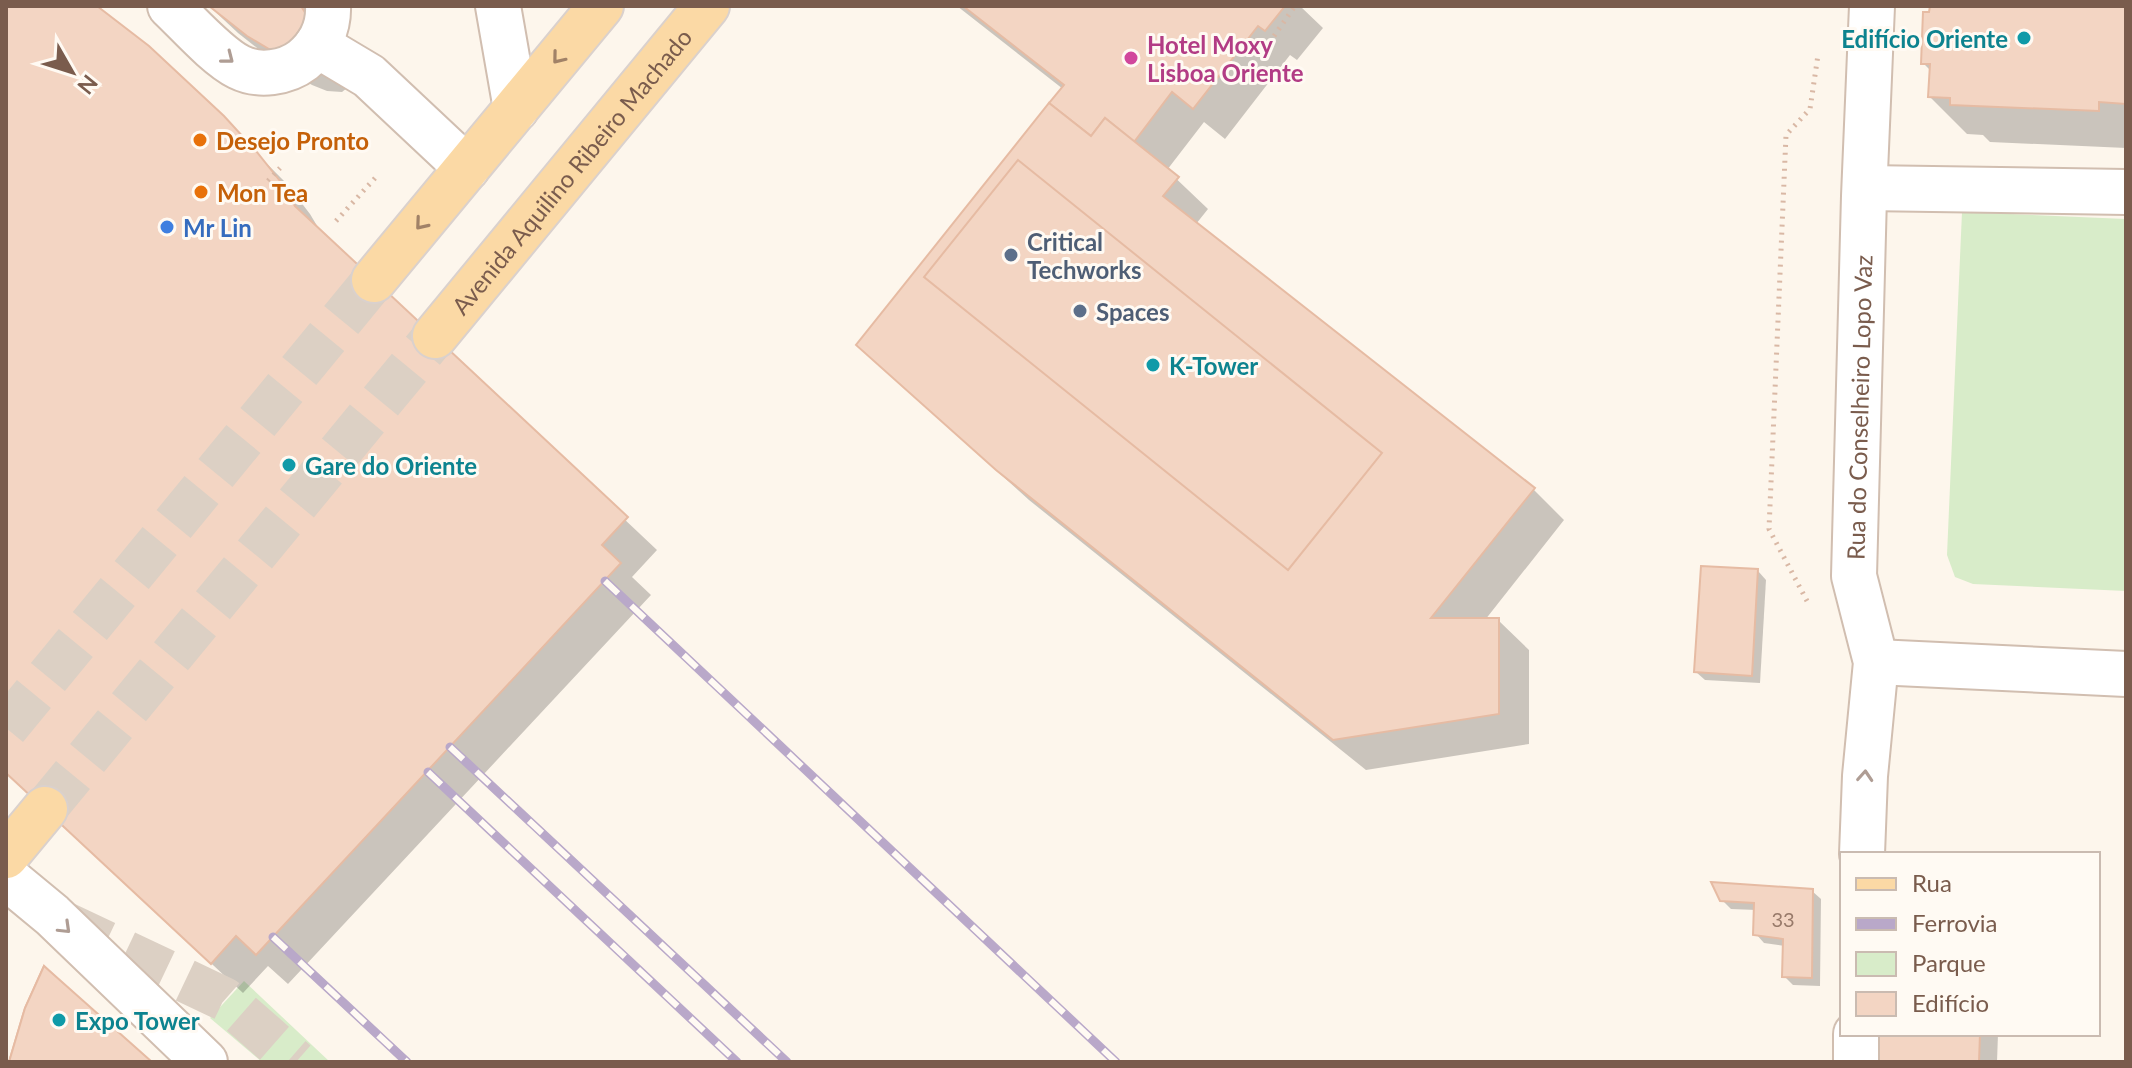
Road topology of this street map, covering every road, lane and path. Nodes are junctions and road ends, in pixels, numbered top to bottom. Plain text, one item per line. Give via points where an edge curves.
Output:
1 (170, 6) edge
2 (498, 6) edge
3 (601, 6) edge
4 (707, 6) edge
5 (1295, 6) edge
6 (1872, 6) edge
7 (322, 25) edge
8 (1274, 36) dead end
9 (1818, 53) dead end
10 (516, 109) junction
11 (280, 168) dead end
12 (467, 168) junction
13 (376, 177) dead end
14 (268, 181) dead end
15 (1865, 188) junction
16 (2126, 192) edge
17 (336, 221) dead end
18 (374, 280) tunnel mouth
19 (435, 336) tunnel mouth
20 (1811, 607) dead end
21 (1876, 662) junction
22 (2126, 674) edge
23 (45, 809) tunnel mouth
24 (1862, 852) edge
25 (6, 856) edge
26 (6, 877) edge
27 (1856, 1036) edge
28 (205, 1062) edge
29 (1856, 1062) edge

1 -> 7 street via 224,56 259,73 278,72 312,53
2 - 10 street
3 -> 10 main road
4 - 19 main road, Avenida Aquilino Ribeiro Machado
5 - 8 path
6 - 15 street, Rua do Conselheiro Lopo Vaz
7 - 12 street
9 - 20 path via 1810,109 1786,135 1769,529
10 - 12 main road
11 - 14 path
12 -> 18 main road
13 - 17 path
15 - 16 street
15 - 21 street, Rua do Conselheiro Lopo Vaz via 1854,576
21 - 22 street
24 -> 21 street, Rua do Conselheiro Lopo Vaz
23 - 25 main road
26 -> 28 street
27 - 29 street

